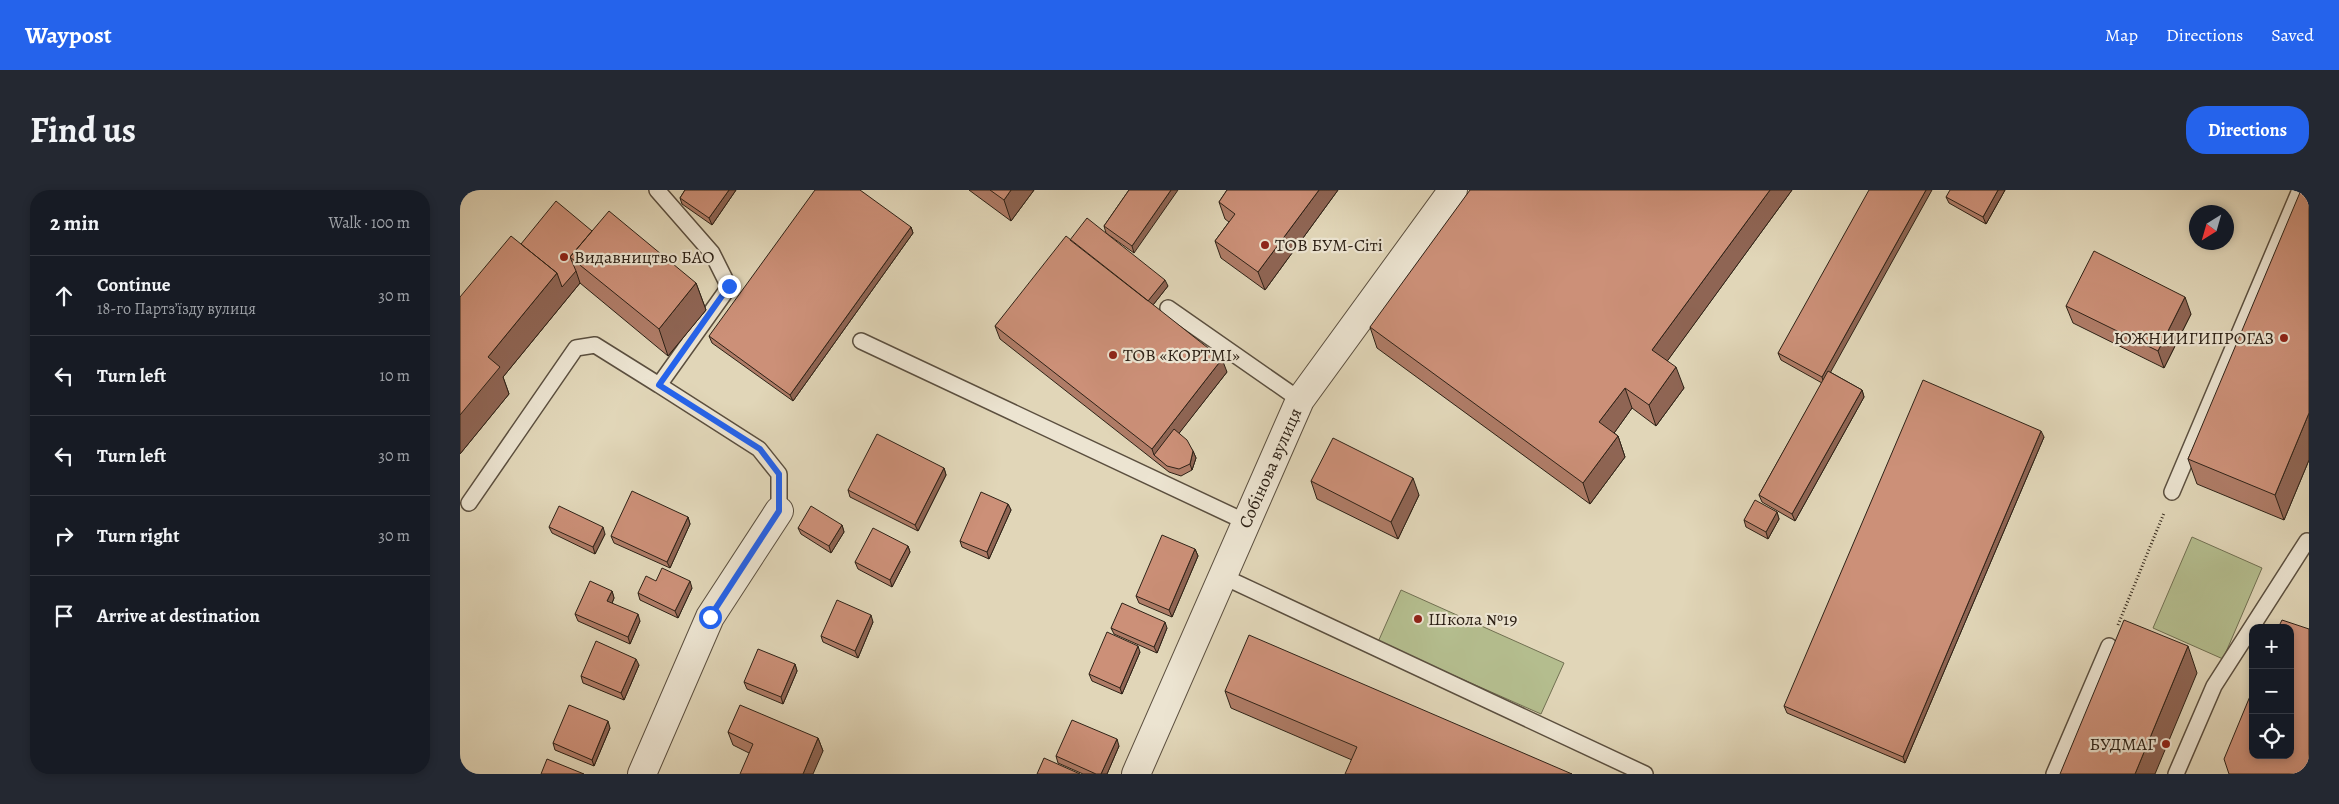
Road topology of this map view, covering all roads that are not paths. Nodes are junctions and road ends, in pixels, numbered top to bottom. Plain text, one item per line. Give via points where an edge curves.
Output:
1 (657, 190) edge
2 (1452, 190) edge
3 (2300, 190) edge
4 (672, 195) edge
5 (1168, 308) dead end
6 (861, 341) dead end
7 (659, 385) junction
8 (1300, 400) junction
9 (2172, 492) road end
10 (469, 503) dead end
11 (779, 511) joint
12 (1246, 522) junction
13 (2309, 542) edge
14 (1222, 576) junction
15 (2110, 646) road end
16 (642, 774) edge
17 (1136, 774) edge
18 (1645, 774) edge
19 (2054, 774) edge
20 (2176, 774) edge

1 - 4 lane
2 - 8 street, Собінова вулиця
3 - 9 lane
4 - 7 lane via 712,254 729,286
5 - 8 lane
6 - 12 lane
7 - 10 lane via 595,345 576,348
7 - 11 lane via 760,449 779,474
8 - 12 street, Собінова вулиця
11 - 16 street via 710,617
12 - 14 street, Собінова вулиця
13 - 20 lane via 2214,686
14 - 17 street, Собінова вулиця
14 - 18 lane
15 - 19 lane

